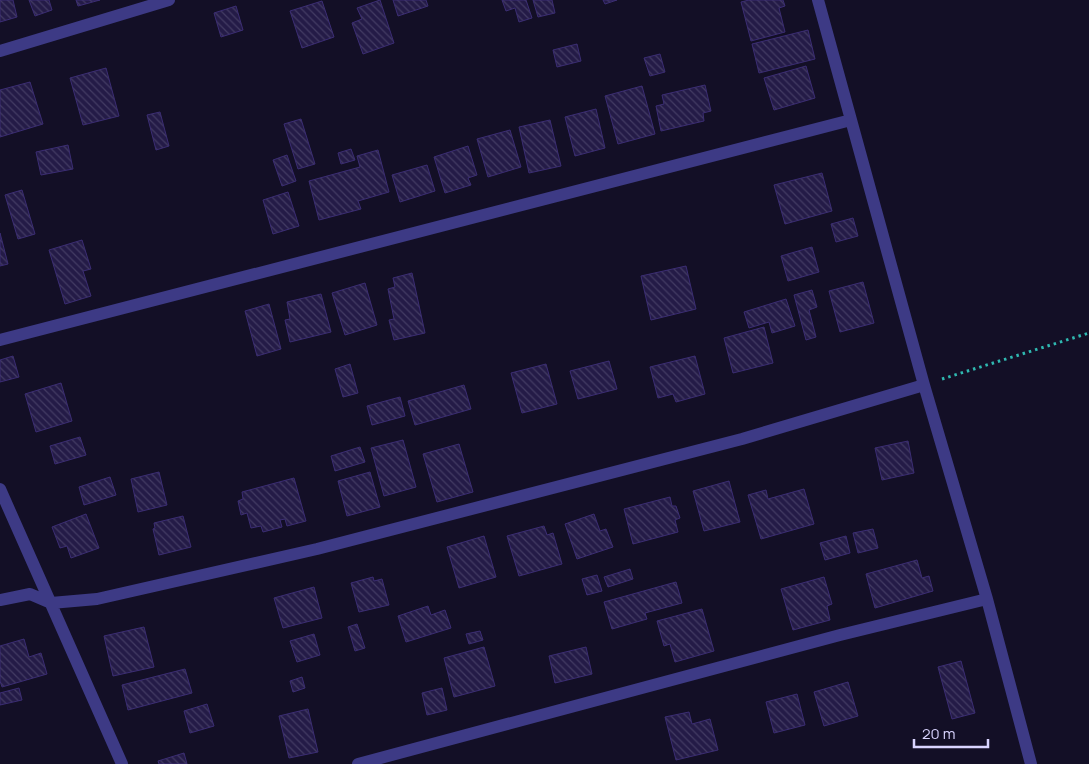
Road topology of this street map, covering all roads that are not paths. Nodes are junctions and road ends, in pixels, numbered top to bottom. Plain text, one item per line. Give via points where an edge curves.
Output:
1 (169, 0) edge
2 (818, 0) edge
3 (0, 52) edge
4 (851, 120) junction
5 (0, 340) edge
6 (924, 385) junction
7 (0, 489) edge
8 (988, 599) junction
9 (0, 600) edge
10 (51, 603) junction
11 (122, 764) edge
12 (358, 764) edge
13 (1032, 764) edge

1 - 3 street
2 - 4 street
4 - 5 street
4 - 6 street
6 - 8 street
6 - 10 street via 742,439 317,548 97,599
7 - 10 street
8 - 12 street via 840,635
8 - 13 street
9 - 10 street via 30,594
10 - 11 street

